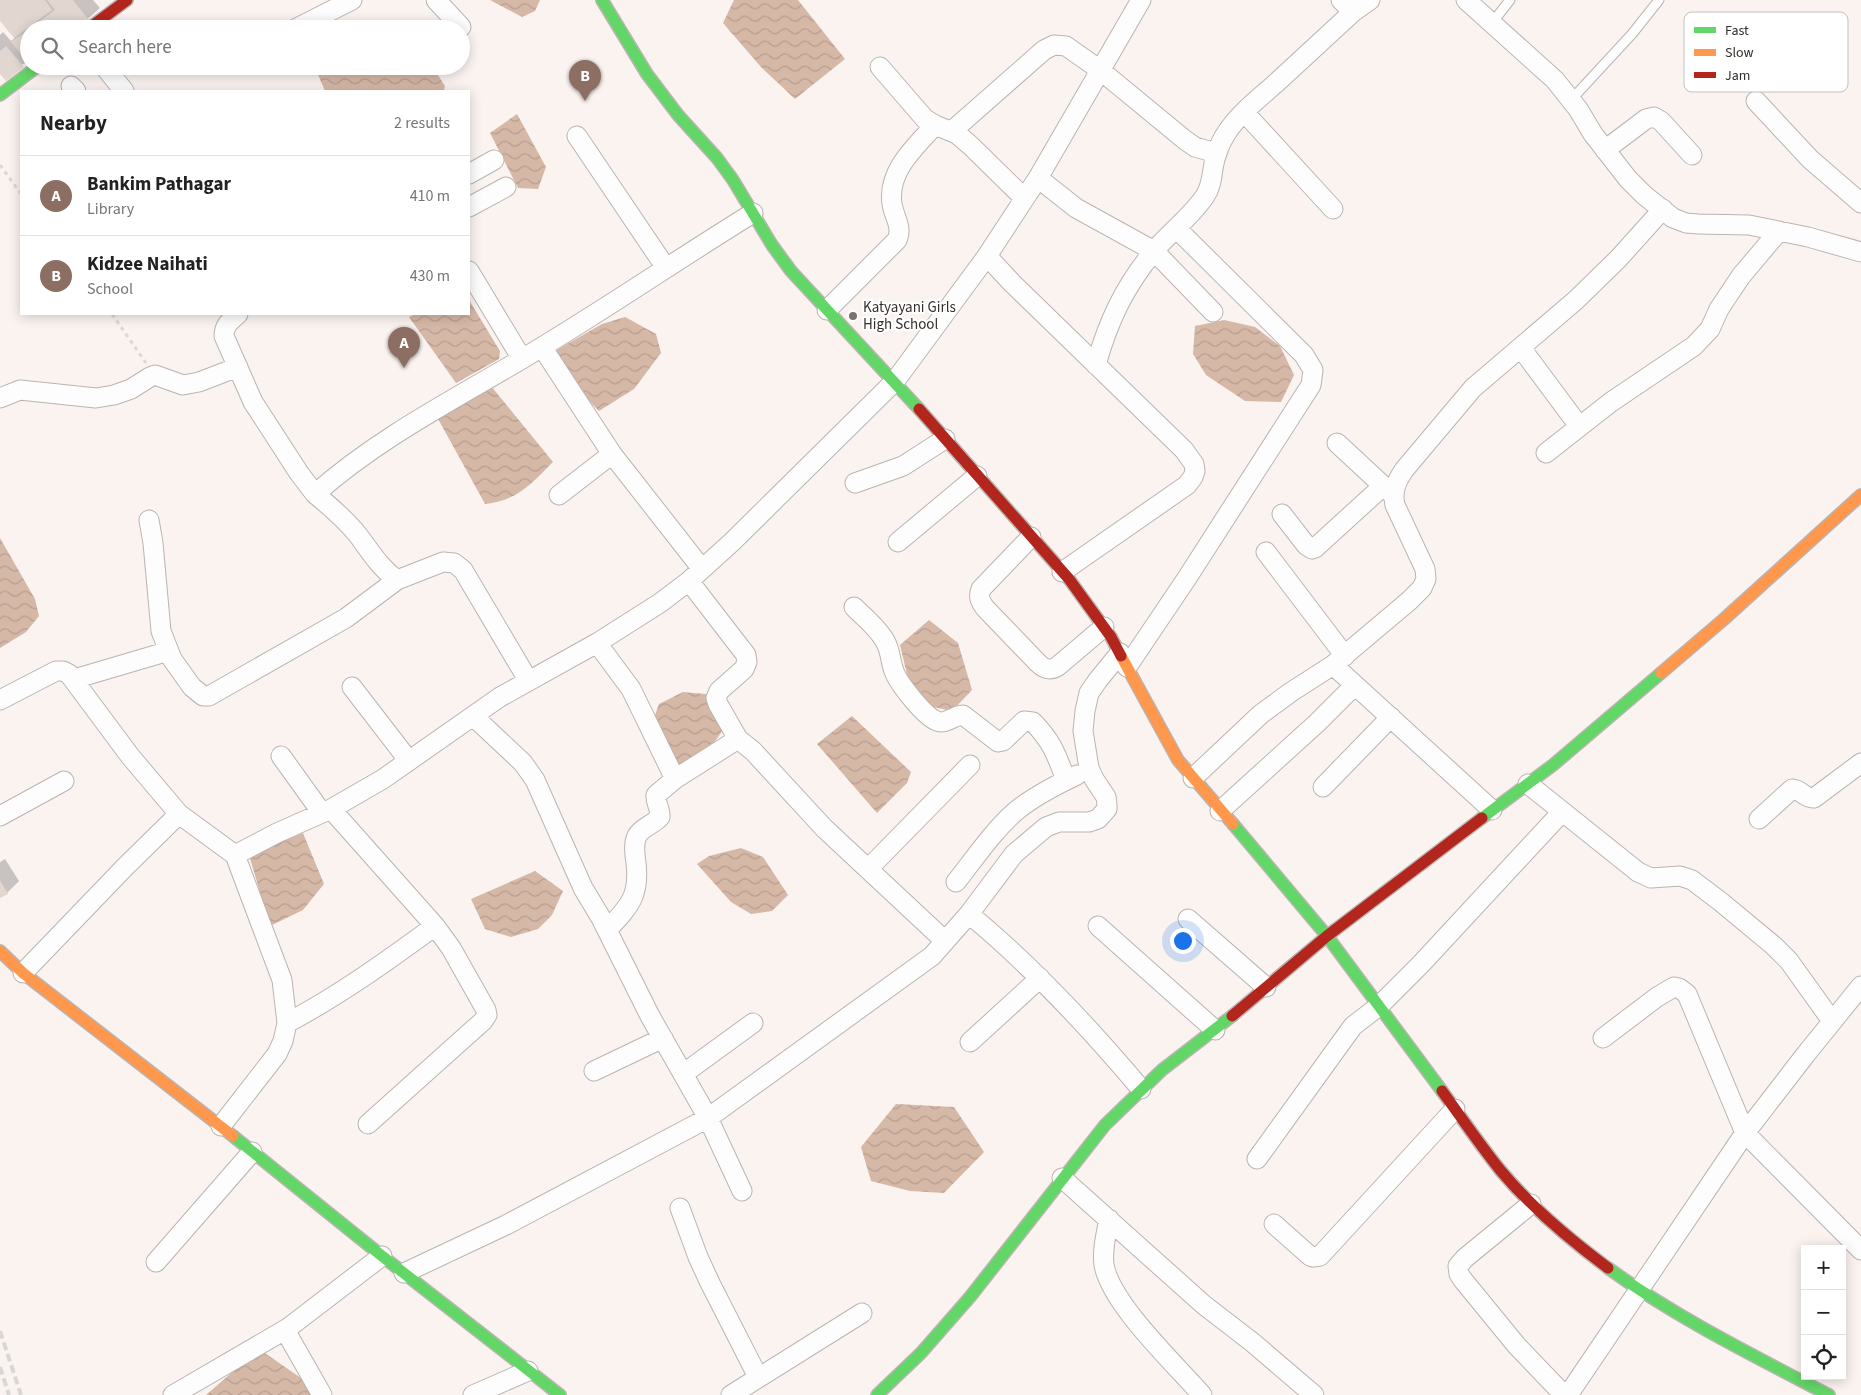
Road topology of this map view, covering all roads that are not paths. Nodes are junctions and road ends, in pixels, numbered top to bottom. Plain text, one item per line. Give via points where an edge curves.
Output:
1 (127, 0) edge
2 (352, 0) edge
3 (436, 0) edge
4 (602, 0) edge
5 (1142, 0) edge
6 (1370, 0) edge
7 (1466, 0) edge
8 (1510, 0) edge
9 (1660, 0) edge
10 (1347, 6) edge
11 (100, 20) edge
12 (313, 20) edge
13 (455, 20) edge
14 (1492, 23) junction
15 (880, 67) dead end
16 (1100, 70) junction
17 (26, 75) edge
18 (111, 75) edge
19 (123, 90) edge
20 (0, 94) edge
21 (1571, 100) junction
22 (1756, 101) dead end
23 (1244, 112) junction
24 (944, 128) junction
25 (577, 136) dead end
26 (1605, 150) junction
27 (1216, 153) junction
28 (1692, 155) dead end
29 (494, 160) dead end
30 (470, 173) edge
31 (1038, 178) junction
32 (506, 187) dead end
33 (1024, 198) junction
34 (1861, 203) edge
35 (470, 206) edge
36 (1333, 209) dead end
37 (1663, 209) junction
38 (753, 213) junction
39 (1177, 229) junction
40 (1779, 230) junction
41 (1858, 245) edge
42 (1154, 251) junction
43 (986, 256) junction
44 (666, 268) junction
45 (470, 274) edge
46 (828, 310) junction
47 (1213, 312) dead end
48 (237, 315) edge
49 (542, 347) junction
50 (1521, 348) junction
51 (522, 359) junction
52 (1096, 365) junction
53 (238, 367) junction
54 (895, 381) junction
55 (0, 398) edge
56 (1579, 426) junction
57 (945, 439) junction
58 (1337, 443) dead end
59 (1546, 453) dead end
60 (612, 454) junction
61 (977, 476) junction
62 (855, 483) dead end
63 (1388, 491) junction
64 (315, 494) junction
65 (559, 495) dead end
66 (1861, 495) edge
67 (1282, 514) dead end
68 (149, 520) dead end
69 (1031, 537) junction
70 (898, 542) dead end
71 (1266, 552) dead end
72 (1062, 572) junction
73 (696, 575) junction
74 (397, 580) junction
75 (854, 607) dead end
76 (1104, 627) junction
77 (597, 642) junction
78 (168, 651) junction
79 (1124, 660) junction
80 (1339, 660) junction
81 (74, 679) junction
82 (528, 680) junction
83 (1356, 685) junction
84 (352, 687) dead end
85 (0, 700) edge
86 (473, 716) junction
87 (1391, 717) junction
88 (738, 739) junction
89 (280, 756) dead end
90 (408, 761) junction
91 (1861, 763) edge
92 (970, 766) dead end
93 (1089, 768) junction
94 (1193, 778) junction
95 (675, 779) junction
96 (1066, 780) junction
97 (64, 781) dead end
98 (1528, 784) junction
99 (1323, 786) dead end
100 (1492, 810) junction
101 (327, 811) junction
102 (1220, 811) junction
103 (1562, 812) junction
104 (179, 814) junction
105 (0, 816) edge
106 (1759, 819) dead end
107 (234, 855) junction
108 (868, 869) junction
109 (956, 882) dead end
110 (969, 914) junction
111 (1188, 919) dead end
112 (435, 926) junction
113 (1098, 926) dead end
114 (607, 930) junction
115 (1327, 936) junction
116 (945, 941) junction
117 (0, 951) edge
118 (23, 973) junction
119 (1040, 978) junction
120 (1861, 986) edge
121 (1266, 987) junction
122 (1379, 1006) junction
123 (1832, 1022) junction
124 (287, 1023) junction
125 (753, 1023) dead end
126 (1216, 1030) junction
127 (663, 1038) junction
128 (1603, 1038) dead end
129 (970, 1042) dead end
130 (594, 1071) dead end
131 (683, 1074) junction
132 (1141, 1089) junction
133 (1455, 1108) junction
134 (708, 1118) junction
135 (368, 1124) dead end
136 (221, 1126) junction
137 (1745, 1134) junction
138 (252, 1152) junction
139 (1257, 1159) dead end
140 (1062, 1178) junction
141 (742, 1191) dead end
142 (1530, 1204) junction
143 (680, 1208) dead end
144 (1109, 1220) junction
145 (1274, 1224) dead end
146 (1861, 1250) edge
147 (382, 1256) junction
148 (156, 1262) dead end
149 (404, 1273) junction
150 (1640, 1291) junction
151 (862, 1313) dead end
152 (285, 1330) junction
153 (528, 1372) junction
154 (758, 1377) junction
155 (883, 1393) edge
156 (174, 1395) edge
157 (322, 1395) edge
158 (473, 1395) edge
159 (560, 1395) edge
160 (731, 1395) edge
161 (1202, 1395) edge
162 (1314, 1395) edge
163 (1564, 1395) edge
164 (1568, 1395) edge
165 (1829, 1395) edge

1 - 11 street
2 - 12 street
3 - 13 street
4 - 38 street via 647,74 717,158
5 - 16 street
6 - 10 street
7 - 14 street
8 - 14 lane
9 - 21 lane
10 - 23 street
14 - 21 street via 1555,80
15 - 24 street via 925,119
16 - 24 street via 1066,46 1049,47
16 - 27 street via 1185,140 1195,147
16 - 31 street
17 - 20 street
18 - 19 street
21 - 26 street
22 - 34 street via 1815,164
23 - 27 street via 1227,132
23 - 36 street
24 - 33 street via 971,146
24 - 46 street via 906,156 898,170 892,204 900,230 897,240
25 - 44 street
26 - 28 street via 1646,119 1654,117
26 - 37 street via 1628,179
27 - 39 street via 1212,184 1206,196
29 - 30 street
31 - 33 street
31 - 42 street via 1076,208
32 - 35 street
33 - 43 street
37 - 40 street via 1673,218 1686,222 1749,224
37 - 50 street via 1599,279
38 - 44 street
38 - 46 street via 791,271
39 - 42 street
39 - 79 street via 1304,355 1313,370 1311,385 1187,578
40 - 41 street
40 - 56 street via 1730,291 1710,329 1694,346
42 - 47 street
42 - 52 street via 1117,306
43 - 52 street
43 - 54 street
44 - 49 street
45 - 51 street
46 - 54 street
48 - 53 street via 224,330 224,336
49 - 51 street
49 - 60 street
50 - 56 street
50 - 63 street via 1454,408
51 - 64 street via 427,413
52 - 72 street via 1184,450 1195,471 1187,485
53 - 55 street via 183,386 155,375 132,389 96,398 20,390
53 - 64 street via 253,402
54 - 57 street
54 - 73 street
56 - 59 street
57 - 61 street
57 - 62 street via 903,466
58 - 63 street
60 - 65 street
60 - 73 street
61 - 69 street
61 - 70 street
63 - 67 street via 1316,548 1306,545
63 - 80 street via 1425,569 1426,579 1409,601
64 - 74 street via 338,512 373,557
66 - 98 street via 1724,620
68 - 78 street via 161,631
69 - 72 street
69 - 76 street via 982,589 979,595 985,608 1047,670 1058,666
71 - 80 street
72 - 76 street
73 - 77 street via 660,603
73 - 88 street via 746,655 744,669 719,691 716,698
74 - 78 street via 346,618 209,696 203,696 192,687
74 - 82 street via 442,562 454,563 471,582
75 - 96 street via 884,639 898,679 907,693 932,717 942,722 962,715 998,742 1024,721 1033,722 1052,745
76 - 79 street
77 - 82 street
77 - 95 street via 631,689
78 - 81 street
79 - 93 street via 1098,680 1089,693 1083,731
79 - 94 street via 1178,760
80 - 83 street
80 - 94 street via 1261,714
81 - 85 street via 63,671 56,671
81 - 104 street via 130,756
82 - 86 street
83 - 87 street
83 - 102 street
84 - 90 street
86 - 90 street
86 - 114 street via 523,763 535,780 583,888
87 - 99 street
87 - 100 street
88 - 95 street
88 - 108 street
89 - 101 street
90 - 101 street
91 - 106 street via 1814,798 1792,789
92 - 108 street
93 - 96 street
93 - 110 street via 1106,797 1107,809 1103,815 1089,822 1059,822 1046,828 1014,854
94 - 102 street
95 - 114 street via 656,794 660,817 637,836 634,844 638,878 635,894 630,906
96 - 109 street via 1017,810
97 - 105 street
98 - 100 street
98 - 103 street
100 - 115 street
101 - 107 street
101 - 112 street
102 - 115 street
103 - 122 street
103 - 123 street via 1638,872 1651,878 1680,876 1692,880 1721,902 1789,961
104 - 107 street
104 - 118 street
107 - 124 street via 282,980
108 - 116 street
110 - 116 street
110 - 119 street
111 - 121 street
112 - 124 street via 372,973
112 - 135 street via 451,948 487,1015
113 - 126 street
114 - 127 street
115 - 121 street
115 - 122 street
116 - 134 street via 910,973
117 - 118 street
118 - 136 street
119 - 129 street
119 - 132 street
120 - 123 street
121 - 126 street
122 - 133 street
122 - 139 street via 1342,1038
123 - 137 street
124 - 136 street via 277,1054
125 - 131 street
126 - 132 street
127 - 130 street
127 - 131 street
128 - 137 street via 1657,997 1674,988 1683,990
131 - 134 street
132 - 140 street via 1105,1125
133 - 142 street via 1501,1171
133 - 145 street via 1320,1256 1310,1256
134 - 141 street
134 - 149 street via 506,1225
136 - 138 street
137 - 146 street
137 - 150 street
138 - 147 street
138 - 148 street
140 - 144 street
140 - 155 street via 970,1297
142 - 150 street via 1572,1242
142 - 163 street via 1465,1258 1458,1270 1517,1346
143 - 154 street via 698,1257
144 - 161 street via 1103,1252 1110,1284 1141,1326
144 - 162 street
147 - 149 street
147 - 152 street
149 - 153 street
150 - 164 street
150 - 165 street
151 - 154 street
152 - 156 street
152 - 157 street
153 - 158 street
153 - 159 street
154 - 160 street

